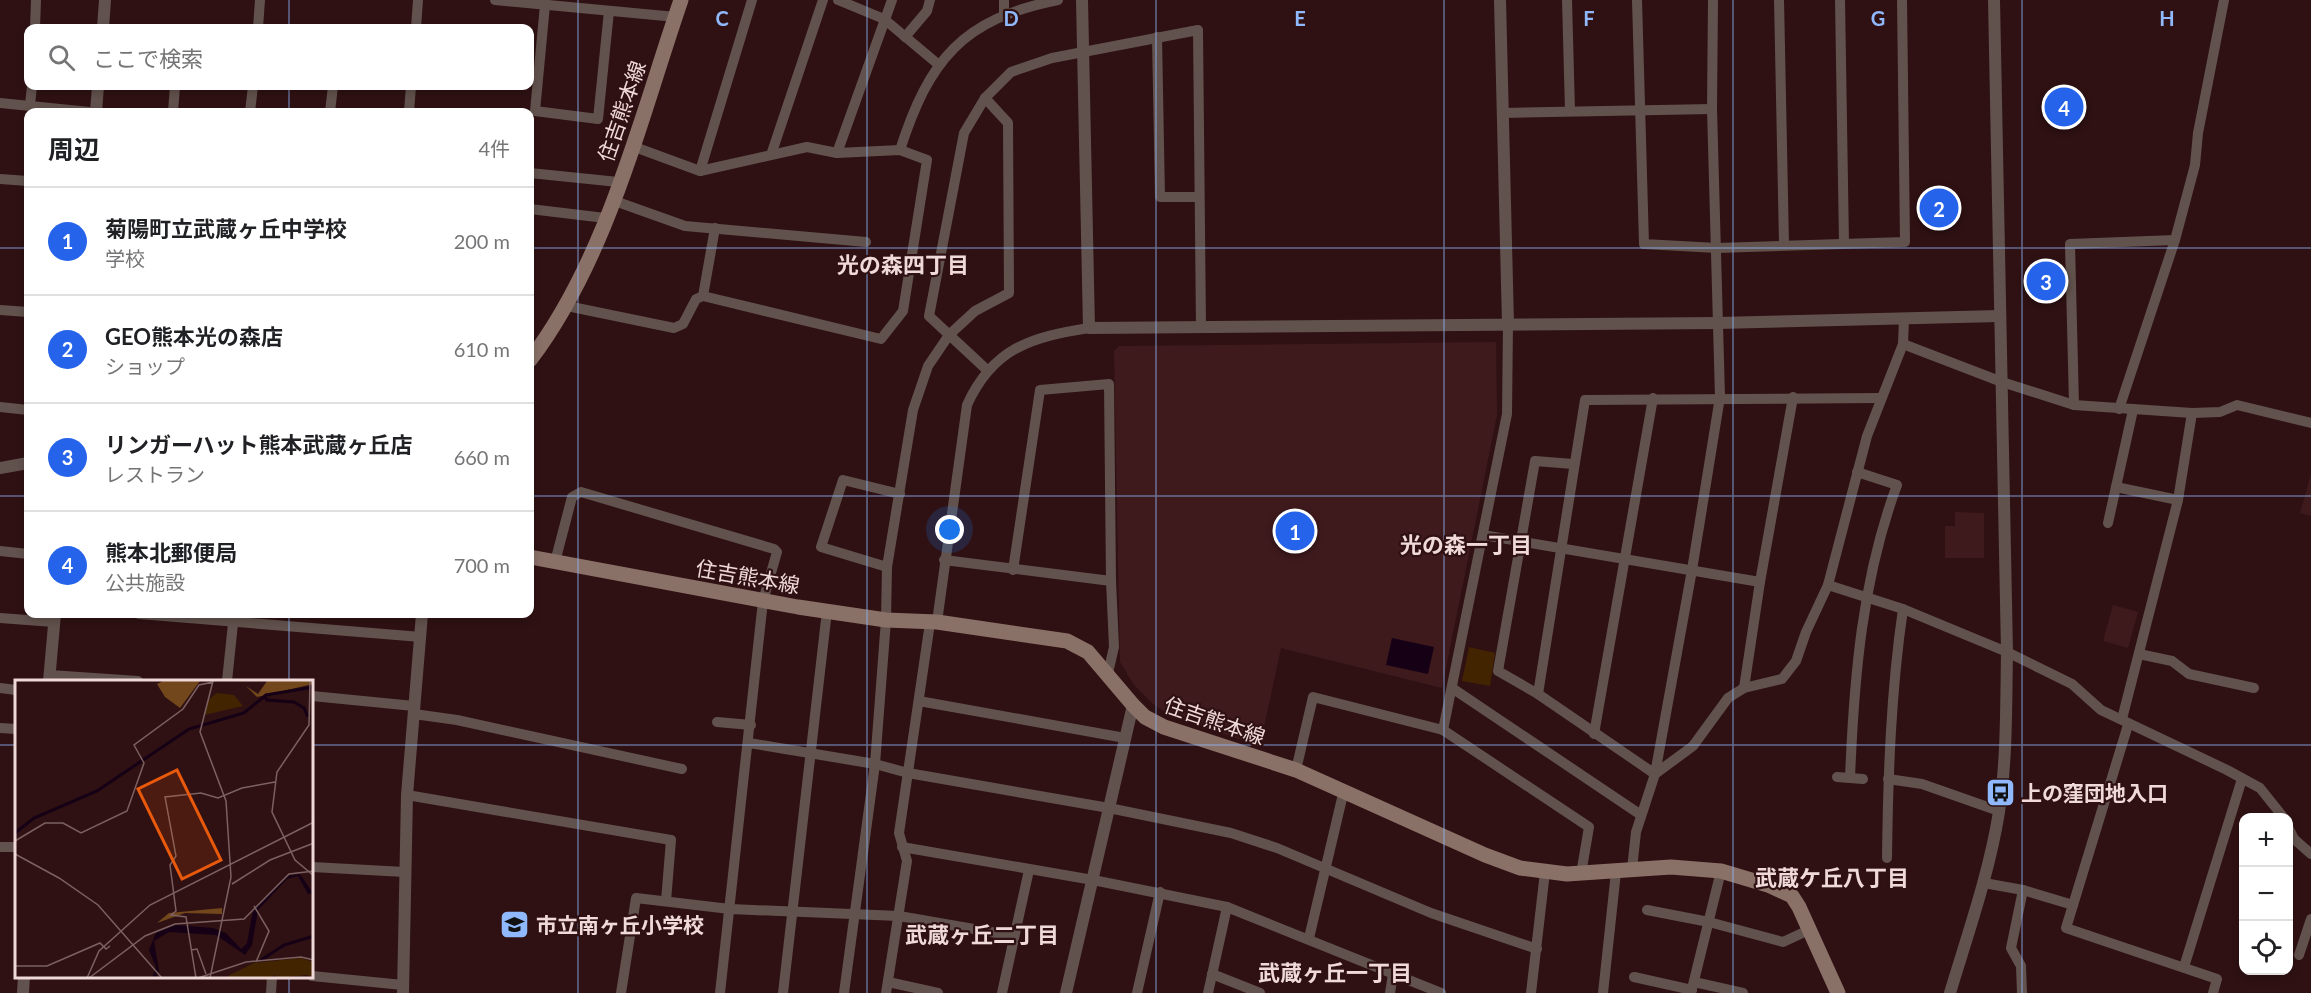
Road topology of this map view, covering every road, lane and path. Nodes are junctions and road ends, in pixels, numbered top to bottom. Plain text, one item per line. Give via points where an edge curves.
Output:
1 (36, 0) edge
2 (105, 0) edge
3 (260, 0) edge
4 (418, 0) edge
5 (495, 0) edge
6 (681, 0) edge
7 (752, 0) edge
8 (823, 0) edge
9 (838, 0) edge
10 (892, 0) edge
11 (930, 0) edge
12 (1004, 0) edge
13 (1058, 0) edge
14 (1082, 0) edge
15 (1500, 0) edge
16 (1567, 0) edge
17 (1637, 0) edge
18 (1713, 0) edge
19 (1779, 0) edge
20 (1840, 0) edge
21 (1902, 0) edge
22 (1994, 0) edge
23 (2224, 0) edge
24 (544, 4) junction
25 (609, 11) junction
26 (1004, 14) junction
27 (676, 17) junction
28 (884, 19) junction
29 (35, 24) edge
30 (103, 24) edge
31 (258, 24) edge
32 (416, 24) edge
33 (905, 36) junction
34 (1157, 38) junction
35 (1084, 53) junction
36 (939, 65) junction
37 (32, 90) edge
38 (98, 90) edge
39 (176, 90) edge
40 (253, 90) edge
41 (333, 90) edge
42 (411, 90) edge
43 (985, 98) junction
44 (0, 103) edge
45 (30, 105) junction
46 (56, 108) edge
47 (96, 108) edge
48 (173, 108) edge
49 (250, 108) edge
50 (330, 108) edge
51 (409, 108) edge
52 (1712, 108) junction
53 (1570, 111) junction
54 (1640, 111) junction
55 (1502, 113) junction
56 (632, 146) junction
57 (900, 150) junction
58 (772, 152) junction
59 (837, 153) junction
60 (700, 171) junction
61 (534, 173) edge
62 (0, 179) edge
63 (24, 181) edge
64 (618, 183) junction
65 (1199, 197) junction
66 (612, 200) junction
67 (534, 209) edge
68 (605, 218) junction
69 (715, 228) junction
70 (2175, 240) junction
71 (866, 242) dead end
72 (1844, 243) junction
73 (1784, 244) junction
74 (1717, 248) junction
75 (703, 296) junction
76 (567, 306) junction
77 (0, 310) edge
78 (24, 312) edge
79 (1999, 316) junction
80 (1904, 319) junction
81 (1718, 323) junction
82 (1508, 324) junction
83 (1089, 328) junction
84 (1202, 328) junction
85 (949, 336) junction
86 (1903, 344) junction
87 (534, 352) edge
88 (987, 370) junction
89 (2002, 382) junction
90 (1720, 397) junction
91 (1793, 397) junction
92 (1653, 398) junction
93 (1880, 398) junction
94 (2074, 405) junction
95 (0, 407) edge
96 (2119, 409) junction
97 (24, 410) edge
98 (2133, 410) junction
99 (2192, 413) junction
100 (2311, 423) edge
101 (24, 464) edge
102 (1573, 464) junction
103 (0, 468) edge
104 (1857, 472) junction
105 (2116, 487) junction
106 (900, 494) junction
107 (2178, 500) junction
108 (2108, 523) dead end
109 (1482, 535) junction
110 (1522, 543) junction
111 (1559, 550) junction
112 (0, 551) edge
113 (24, 554) edge
114 (534, 558) edge
115 (944, 560) junction
116 (1625, 560) junction
117 (555, 562) junction
118 (887, 567) junction
119 (1013, 570) junction
120 (1692, 570) junction
121 (1110, 581) junction
122 (1760, 582) junction
123 (1828, 585) junction
124 (1867, 597) junction
125 (763, 601) junction
126 (1903, 609) junction
127 (826, 611) junction
128 (0, 618) edge
129 (55, 618) edge
130 (234, 618) edge
131 (243, 618) edge
132 (422, 618) edge
133 (886, 620) junction
134 (933, 623) junction
135 (421, 637) junction
136 (2007, 652) junction
137 (2139, 654) junction
138 (1108, 673) junction
139 (50, 678) edge
140 (109, 680) edge
141 (227, 680) edge
142 (0, 688) edge
143 (1452, 688) junction
144 (1744, 688) junction
145 (2254, 688) dead end
146 (15, 690) edge
147 (1538, 694) junction
148 (314, 696) edge
149 (919, 701) junction
150 (1133, 705) junction
151 (414, 710) junction
152 (717, 722) dead end
153 (2125, 722) junction
154 (751, 725) junction
155 (0, 728) edge
156 (15, 729) edge
157 (1443, 730) junction
158 (1594, 734) junction
159 (1125, 738) junction
160 (749, 743) junction
161 (811, 754) junction
162 (874, 764) junction
163 (682, 769) dead end
164 (1296, 770) junction
165 (908, 773) junction
166 (1655, 774) junction
167 (1837, 777) dead end
168 (1850, 778) junction
169 (2242, 778) junction
170 (1863, 779) dead end
171 (1888, 779) junction
172 (1344, 790) junction
173 (407, 795) junction
174 (1109, 808) junction
175 (1999, 812) junction
176 (2280, 813) edge
177 (1641, 815) junction
178 (2293, 837) edge
179 (902, 847) junction
180 (2311, 854) edge
181 (1887, 858) dead end
182 (314, 867) edge
183 (1326, 869) junction
184 (1029, 870) junction
185 (1632, 870) junction
186 (405, 872) junction
187 (1545, 872) junction
188 (1616, 872) junction
189 (1721, 872) junction
190 (1581, 874) junction
191 (1093, 880) junction
192 (1984, 883) junction
193 (2024, 890) junction
194 (1160, 892) junction
195 (666, 901) junction
196 (2073, 905) junction
197 (1227, 907) junction
198 (730, 909) junction
199 (1647, 910) dead end
200 (792, 911) junction
201 (856, 914) junction
202 (899, 916) junction
203 (2311, 919) edge
204 (1709, 922) junction
205 (1811, 929) junction
206 (1014, 936) junction
207 (1309, 938) junction
208 (1537, 949) junction
209 (2299, 955) dead end
210 (2184, 967) junction
211 (1212, 974) junction
212 (1393, 974) junction
213 (314, 976) edge
214 (1634, 977) dead end
215 (24, 978) edge
216 (272, 978) edge
217 (887, 987) edge
218 (1692, 988) edge
219 (403, 989) edge
220 (23, 993) edge
221 (271, 993) edge
222 (621, 993) edge
223 (720, 993) edge
224 (783, 993) edge
225 (844, 993) edge
226 (938, 993) edge
227 (1002, 993) edge
228 (1066, 993) edge
229 (1137, 993) edge
230 (1208, 993) edge
231 (1260, 993) edge
232 (1390, 993) edge
233 (1441, 993) edge
234 (1532, 993) edge
235 (1603, 993) edge
236 (1743, 993) edge
237 (1838, 993) edge
238 (1950, 993) edge
239 (2022, 993) edge
240 (2213, 993) edge

1 - 29 street
2 - 30 street
3 - 31 street
4 - 32 street
5 - 24 street
6 - 27 main road, 住吉熊本線
7 - 60 street
8 - 58 street
9 - 28 street
10 - 28 street
11 - 33 street via 927,11
12 - 26 street
13 - 26 street
14 - 35 street
15 - 55 street
16 - 53 street
17 - 54 street
18 - 52 street
19 - 73 street
20 - 72 street
21 - 72 street via 1905,242
22 - 79 street
23 - 70 street via 2195,165
24 - 25 street
24 - 25 street via 535,111 598,119
25 - 27 street
26 - 36 street via 957,44
27 - 56 main road, 住吉熊本線
28 - 33 street
28 - 59 street
33 - 36 street
34 - 35 street
34 - 65 street via 1160,197
34 - 65 street via 1198,30
35 - 43 street via 1052,58 1011,72
35 - 83 street
36 - 57 street via 915,104
37 - 45 street
38 - 47 street
39 - 48 street
40 - 49 street
41 - 50 street
42 - 51 street
43 - 85 street via 964,133 929,316
43 - 85 street via 1008,123 1010,293 975,311
44 - 45 street
45 - 46 street
52 - 54 street
52 - 74 street
53 - 54 street
53 - 55 street
54 - 74 street via 1644,244
55 - 82 street
56 - 60 street
56 - 64 main road, 住吉熊本線
57 - 59 street
57 - 75 street via 927,160 903,311 881,339
58 - 59 street via 807,147
58 - 60 street
61 - 64 street
62 - 63 street
64 - 66 main road, 住吉熊本線
65 - 84 street
66 - 68 main road, 住吉熊本線
66 - 69 street via 676,224
67 - 68 street
68 - 76 main road, 住吉熊本線
69 - 71 street
69 - 75 street
70 - 94 street via 2070,244
70 - 96 street
72 - 73 street
73 - 74 street
74 - 81 street
75 - 76 street via 696,299 683,324 674,328
76 - 87 main road, 住吉熊本線
77 - 78 street
79 - 80 street
79 - 89 street
80 - 81 street
80 - 86 street
81 - 82 street
81 - 90 street
82 - 84 street
82 - 109 street via 1507,414
83 - 84 street
83 - 88 street via 1027,342
85 - 88 street
85 - 106 street via 928,366 919,389
86 - 89 street
86 - 93 street
88 - 115 street via 967,405
89 - 94 street
89 - 136 street
90 - 91 street
90 - 92 street
90 - 120 street
91 - 93 street
91 - 122 street
92 - 102 street via 1585,400
92 - 116 street
93 - 104 street
94 - 96 street
95 - 97 street
96 - 98 street
98 - 99 street
98 - 105 street
99 - 100 street via 2220,412 2237,405
99 - 107 street
101 - 103 street
102 - 110 street via 1535,461
102 - 111 street
104 - 123 street
104 - 124 street via 1897,485
105 - 107 street
105 - 108 street
106 - 118 street
106 - 118 street via 843,480 821,547
107 - 137 street
109 - 110 street
109 - 143 street
110 - 111 street
110 - 147 street via 1498,671
111 - 116 street
111 - 147 street
112 - 113 street
114 - 117 main road, 住吉熊本線
115 - 119 street
115 - 134 street
116 - 120 street
116 - 158 street
117 - 125 main road, 住吉熊本線
117 - 125 street via 572,497 581,492 774,549 777,552
118 - 133 street
119 - 121 street
119 - 121 street via 1040,390 1109,384
120 - 122 street
120 - 166 street
121 - 138 street via 1114,647
122 - 144 street
123 - 124 street
123 - 144 street via 1796,661 1782,679
124 - 126 street
124 - 168 street via 1853,700
125 - 127 main road, 住吉熊本線
125 - 154 street
126 - 136 street
126 - 171 street via 1895,662
127 - 133 main road, 住吉熊本線
127 - 161 street
128 - 129 street
129 - 139 street
130 - 141 street
131 - 135 street
132 - 135 street
133 - 134 main road, 住吉熊本線
133 - 162 street
134 - 138 main road, 住吉熊本線 via 1067,641 1088,652
134 - 149 street
135 - 151 street
136 - 153 street via 2072,684 2101,710
136 - 175 street
137 - 145 street via 2172,661 2189,674
137 - 153 street
138 - 150 main road, 住吉熊本線
139 - 140 street
142 - 146 street
143 - 157 street
143 - 177 street
144 - 166 street via 1728,698 1693,746
147 - 158 street
148 - 151 street
149 - 159 street
149 - 165 street
150 - 159 street
150 - 164 main road, 住吉熊本線 via 1164,727
151 - 163 street
151 - 173 street
152 - 154 street
153 - 169 street
153 - 196 street
154 - 160 street
155 - 156 street
157 - 164 street via 1313,697
157 - 190 street via 1589,827
158 - 166 street
159 - 174 street
160 - 161 street
160 - 198 street
161 - 162 street
161 - 200 street
162 - 165 street
162 - 201 street
164 - 172 main road, 住吉熊本線
165 - 174 street
165 - 179 street via 899,833
166 - 177 street
167 - 168 street
168 - 170 street
169 - 176 street via 2260,788
169 - 210 street
171 - 175 street via 1922,784
171 - 181 street
172 - 183 street
172 - 187 main road, 住吉熊本線 via 1485,855
173 - 186 street
173 - 195 street via 671,840
174 - 183 street via 1231,832
174 - 191 street
175 - 192 street
177 - 185 street
178 - 180 street
179 - 184 street
179 - 202 street via 907,861
182 - 186 street
183 - 207 street
183 - 208 street via 1431,913
184 - 191 street
184 - 206 street
185 - 188 main road, 住吉熊本線
185 - 189 main road, 住吉熊本線 via 1671,867
186 - 219 street
187 - 190 main road, 住吉熊本線
187 - 208 street
188 - 190 main road, 住吉熊本線
188 - 235 street
189 - 204 street
189 - 205 main road, 住吉熊本線 via 1792,896
191 - 194 street
191 - 228 street
192 - 193 street
192 - 238 street
193 - 196 street
193 - 239 street via 2011,948 2021,966
194 - 197 street
194 - 229 street
195 - 198 street
195 - 222 street via 636,898
196 - 210 street via 2066,928
197 - 207 street
197 - 211 street
198 - 200 street
198 - 223 street
199 - 204 street
200 - 201 street
200 - 224 street
201 - 202 street
201 - 225 street
202 - 206 street
202 - 217 street
203 - 209 street
204 - 205 street via 1783,942
204 - 218 street
205 - 237 main road, 住吉熊本線
206 - 227 street
207 - 212 street
208 - 234 street
210 - 240 street via 2217,979
211 - 230 street
211 - 231 street
212 - 232 street
212 - 233 street
213 - 219 street
214 - 218 street
215 - 220 street
216 - 221 street
217 - 226 street
218 - 236 street

